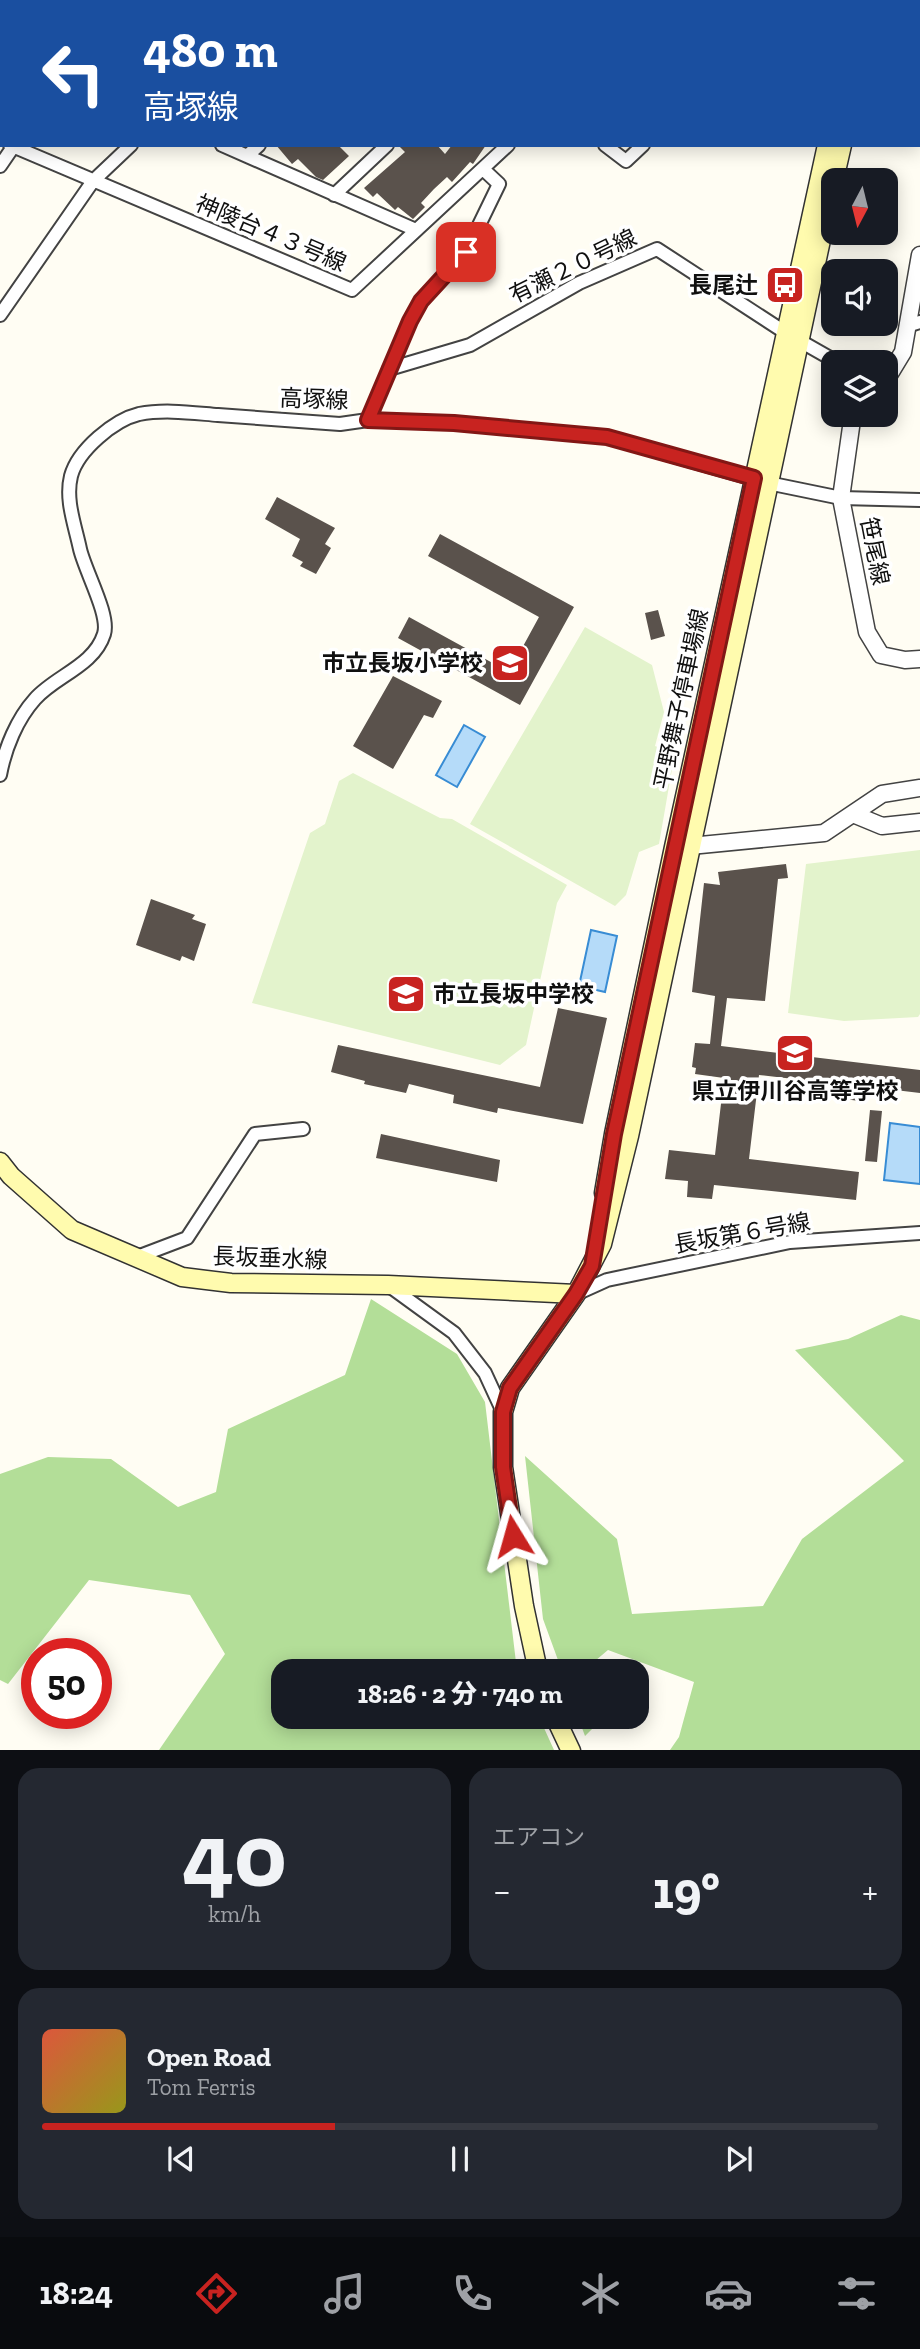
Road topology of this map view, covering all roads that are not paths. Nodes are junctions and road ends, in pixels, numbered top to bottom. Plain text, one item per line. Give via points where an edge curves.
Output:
1 (5, 147) edge
2 (13, 147) edge
3 (129, 147) edge
4 (227, 147) edge
5 (257, 147) edge
6 (385, 147) edge
7 (506, 147) edge
8 (608, 147) edge
9 (641, 147) edge
10 (827, 147) edge
11 (842, 147) edge
12 (247, 156) junction
13 (0, 166) edge
14 (836, 168) edge
15 (483, 169) junction
16 (93, 181) junction
17 (334, 195) junction
18 (821, 227) edge
19 (416, 230) junction
20 (920, 255) edge
21 (1, 313) edge
22 (915, 323) edge
23 (792, 336) junction
24 (821, 353) edge
25 (898, 360) edge
26 (389, 369) junction
27 (368, 420) junction
28 (851, 427) edge
29 (761, 481) junction
30 (841, 498) junction
31 (920, 500) edge
32 (920, 659) edge
33 (0, 769) edge
34 (920, 788) edge
35 (853, 814) junction
36 (920, 822) edge
37 (682, 846) junction
38 (303, 1129) dead end
39 (0, 1162) edge
40 (920, 1233) edge
41 (136, 1257) junction
42 (388, 1285) junction
43 (576, 1294) junction
44 (503, 1412) junction
45 (535, 1659) edge
46 (560, 1729) edge
47 (570, 1750) edge

1 - 13 street
2 - 16 street
3 - 16 street
4 - 12 street
5 - 12 street
6 - 17 street
7 - 15 street, 神陵台４３号線
8 - 9 street via 626,161
10 - 23 main road, 平野舞子停車場線
11 - 14 main road, 平野舞子停車場線
12 - 17 street
15 - 19 street, 神陵台４３号線
15 - 26 street via 499,184 466,252 421,301
16 - 19 street, 神陵台４３号線 via 352,290
16 - 21 street
17 - 19 street
18 - 23 main road, 平野舞子停車場線
20 - 22 street
22 - 25 street
23 - 24 street, 有瀬２０号線
23 - 26 street, 有瀬２０号線 via 656,249 579,283 470,345
23 - 29 main road, 平野舞子停車場線
26 - 27 street
27 - 29 street, 高塚線 via 607,437
27 - 33 street, 高塚線 via 340,424 170,411 140,414 120,420 83,453 71,476 69,506 105,631 100,645 81,664 36,698 15,730
28 - 30 street, 笹尾線
29 - 30 street, 高塚線
29 - 37 main road, 平野舞子停車場線
30 - 31 street, 高塚線
30 - 32 street, 笹尾線 via 867,632 881,655
34 - 35 street via 882,794
35 - 36 street via 882,826
35 - 37 street via 824,833
37 - 43 main road, 平野舞子停車場線 via 614,1134 592,1266
38 - 41 street via 255,1134 187,1238
39 - 41 main road, 長坂垂水線 via 72,1230
40 - 43 street, 長坂第６号線 via 790,1241 607,1280
41 - 42 main road, 長坂垂水線 via 182,1277 204,1281
42 - 43 main road, 長坂垂水線
42 - 44 street via 454,1333 485,1373
43 - 44 main road, 平野舞子停車場線 via 510,1388
44 - 45 main road, 平野舞子停車場線 via 503,1467
46 - 47 main road

